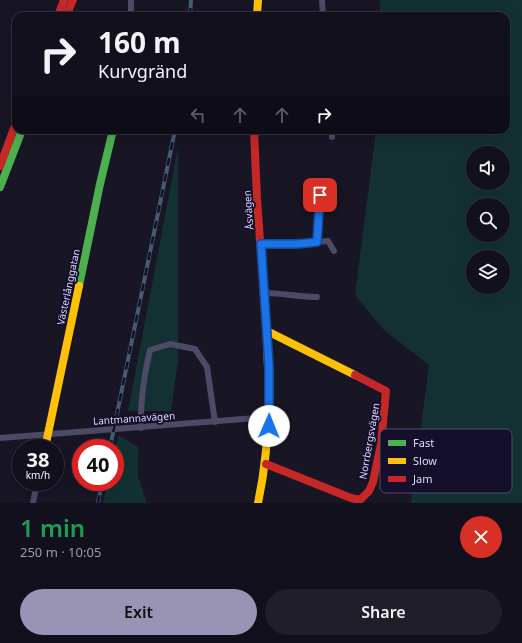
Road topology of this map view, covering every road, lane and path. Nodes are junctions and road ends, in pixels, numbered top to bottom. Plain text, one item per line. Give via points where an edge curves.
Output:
1 (64, 0) edge
2 (73, 0) edge
3 (130, 0) edge
4 (258, 0) edge
5 (322, 0) edge
6 (60, 12) edge
7 (68, 12) edge
8 (131, 12) edge
9 (257, 12) edge
10 (323, 12) edge
11 (12, 134) edge
12 (20, 134) edge
13 (112, 134) edge
14 (254, 134) edge
15 (0, 166) edge
16 (0, 187) edge
17 (320, 195) dead end
18 (317, 242) junction
19 (261, 244) junction
20 (334, 251) dead end
21 (264, 293) junction
22 (317, 297) dead end
23 (267, 330) junction
24 (269, 417) junction
25 (215, 422) junction
26 (141, 428) junction
27 (383, 429) edge
28 (48, 434) junction
29 (0, 438) edge
30 (47, 439) edge
31 (380, 449) edge
32 (266, 464) junction
33 (35, 491) edge
34 (33, 503) edge
35 (258, 503) edge

1 - 6 main road
2 - 7 main road
3 - 8 street
4 - 9 main road
5 - 10 street
11 - 15 main road
12 - 16 main road
13 - 28 main road, Västerlånggatan
14 - 19 main road, Åsvägen
17 - 18 street
18 - 19 street
18 - 20 street via 328,241
19 - 21 main road, Åsvägen
21 - 22 street
21 - 23 main road, Åsvägen
23 - 24 main road, Åsvägen
23 - 27 main road, Norrbergsvägen via 386,391
24 - 25 street, Lantmannavägen
24 - 32 main road, Åsvägen
25 - 26 street, Lantmannavägen
25 - 26 street via 207,367 195,349 170,344 150,350 140,407
26 - 28 street, Lantmannavägen
28 - 29 street, Lantmannavägen
28 - 30 main road, Västerlånggatan
31 - 32 main road, Norrbergsvägen via 373,482 369,491 360,500
32 - 35 main road, Åsvägen
33 - 34 street

